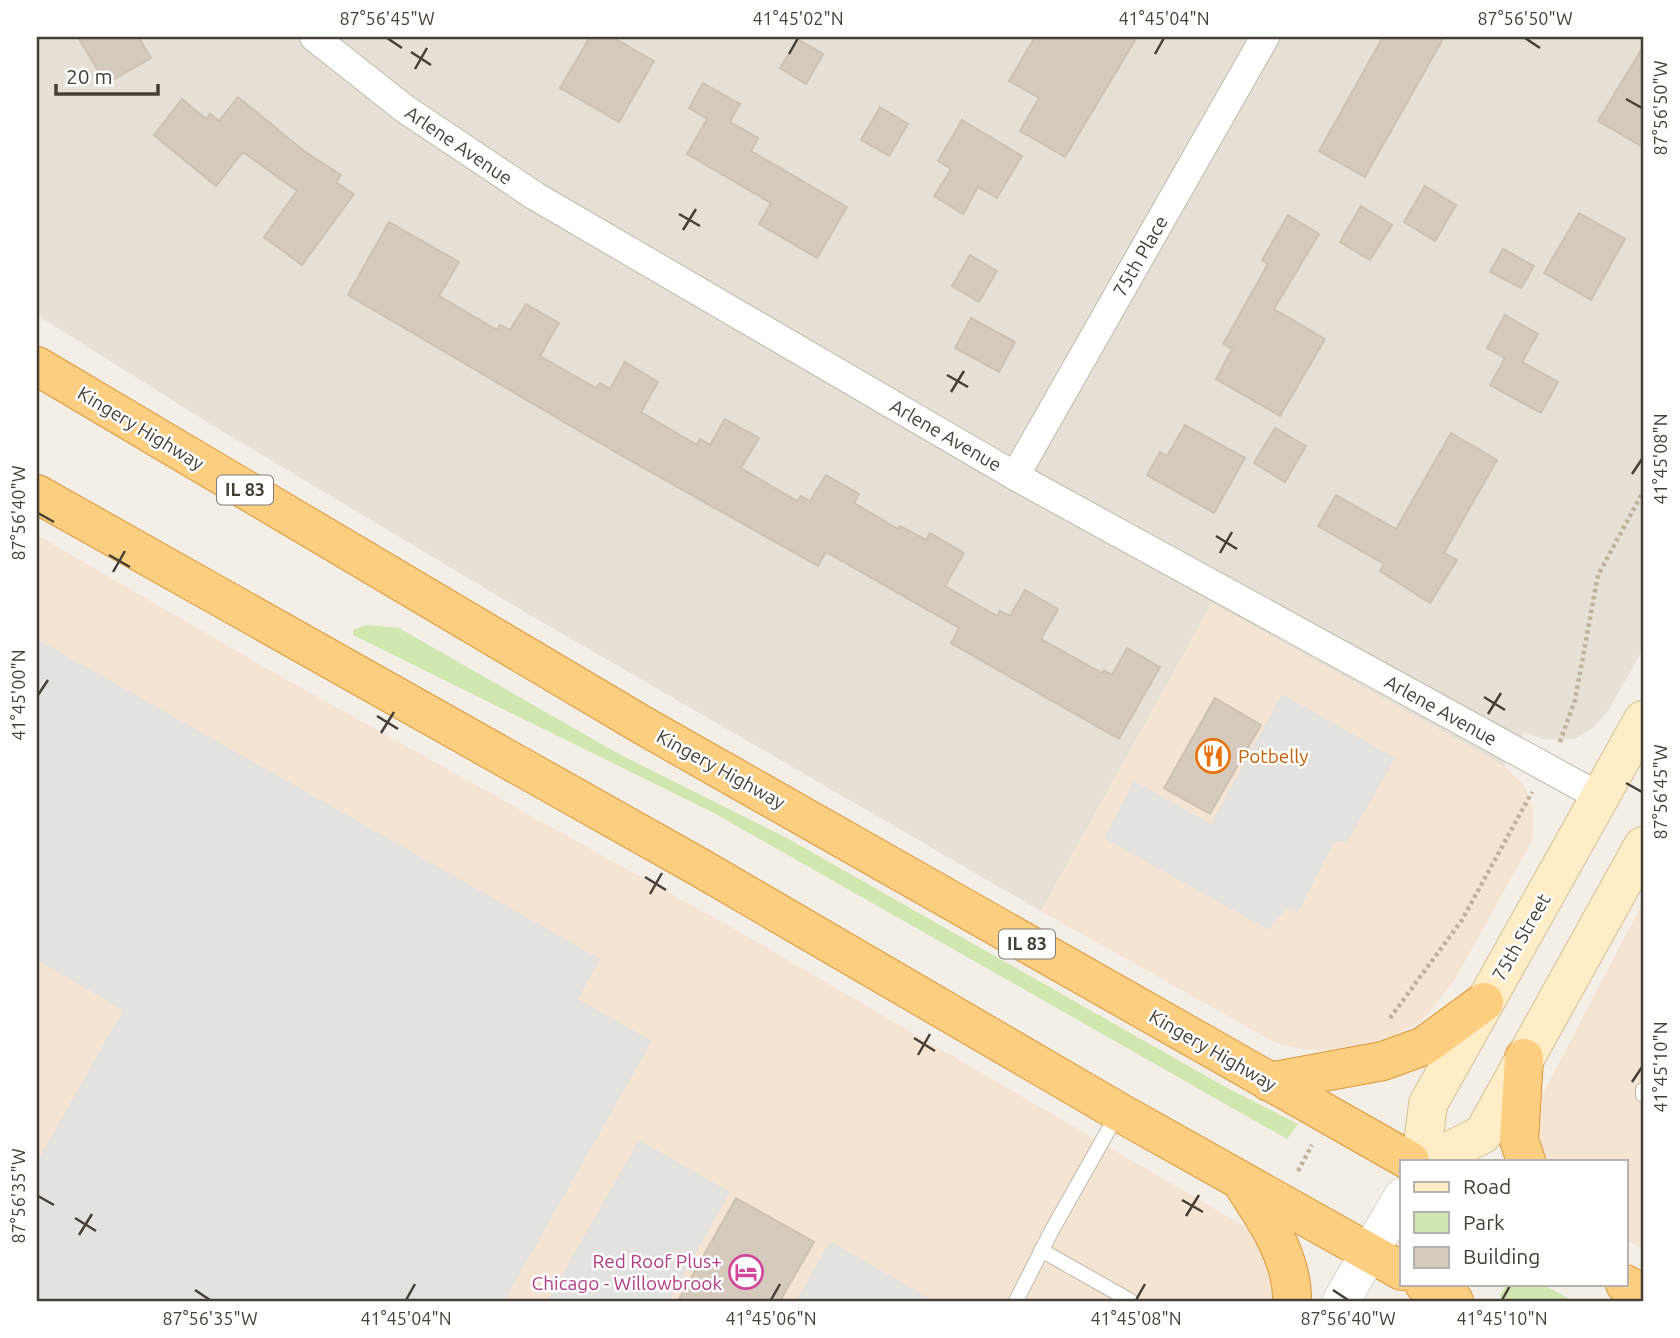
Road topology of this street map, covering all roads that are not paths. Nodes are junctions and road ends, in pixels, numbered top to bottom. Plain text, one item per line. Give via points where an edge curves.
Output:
1 (314, 37) edge
2 (1265, 37) edge
3 (37, 366) edge
4 (1015, 475) junction
5 (37, 494) edge
6 (1643, 720) edge
7 (1600, 797) junction
8 (1643, 846) edge
9 (1484, 1002) junction
10 (1524, 1058) junction
11 (1269, 1082) junction
12 (1643, 1090) edge
13 (1643, 1095) edge
14 (1119, 1112) junction
15 (1408, 1160) edge
16 (1420, 1160) edge
17 (1432, 1160) edge
18 (1526, 1160) edge
19 (1239, 1178) junction
20 (1400, 1200) edge
21 (1041, 1250) junction
22 (1369, 1253) junction
23 (1400, 1270) edge
24 (1428, 1286) edge
25 (1016, 1301) edge
26 (1131, 1301) edge
27 (1292, 1301) edge
28 (1341, 1301) edge
29 (1454, 1301) edge

1 - 4 street, Arlene Avenue via 405,108 536,197
2 - 4 street, 75th Place
3 - 11 highway, Kingery Highway / IL 83 via 644,726
4 - 7 street, Arlene Avenue
5 - 14 highway via 699,867
6 - 7 main road, 75th Street
7 - 9 main road, 75th Street
8 - 10 main road
9 - 11 highway via 1424,1046 1383,1061
9 - 16 main road, 75th Street via 1428,1104
10 - 17 main road via 1483,1134
10 - 18 highway via 1520,1140
11 - 15 highway, Kingery Highway / IL 83
12 - 13 lane
14 - 19 highway
14 - 21 lane
19 - 22 highway
19 - 27 highway via 1271,1226 1292,1287
20 - 22 street
21 - 25 lane
21 - 26 lane
22 - 23 highway
22 - 28 street
24 - 29 highway

